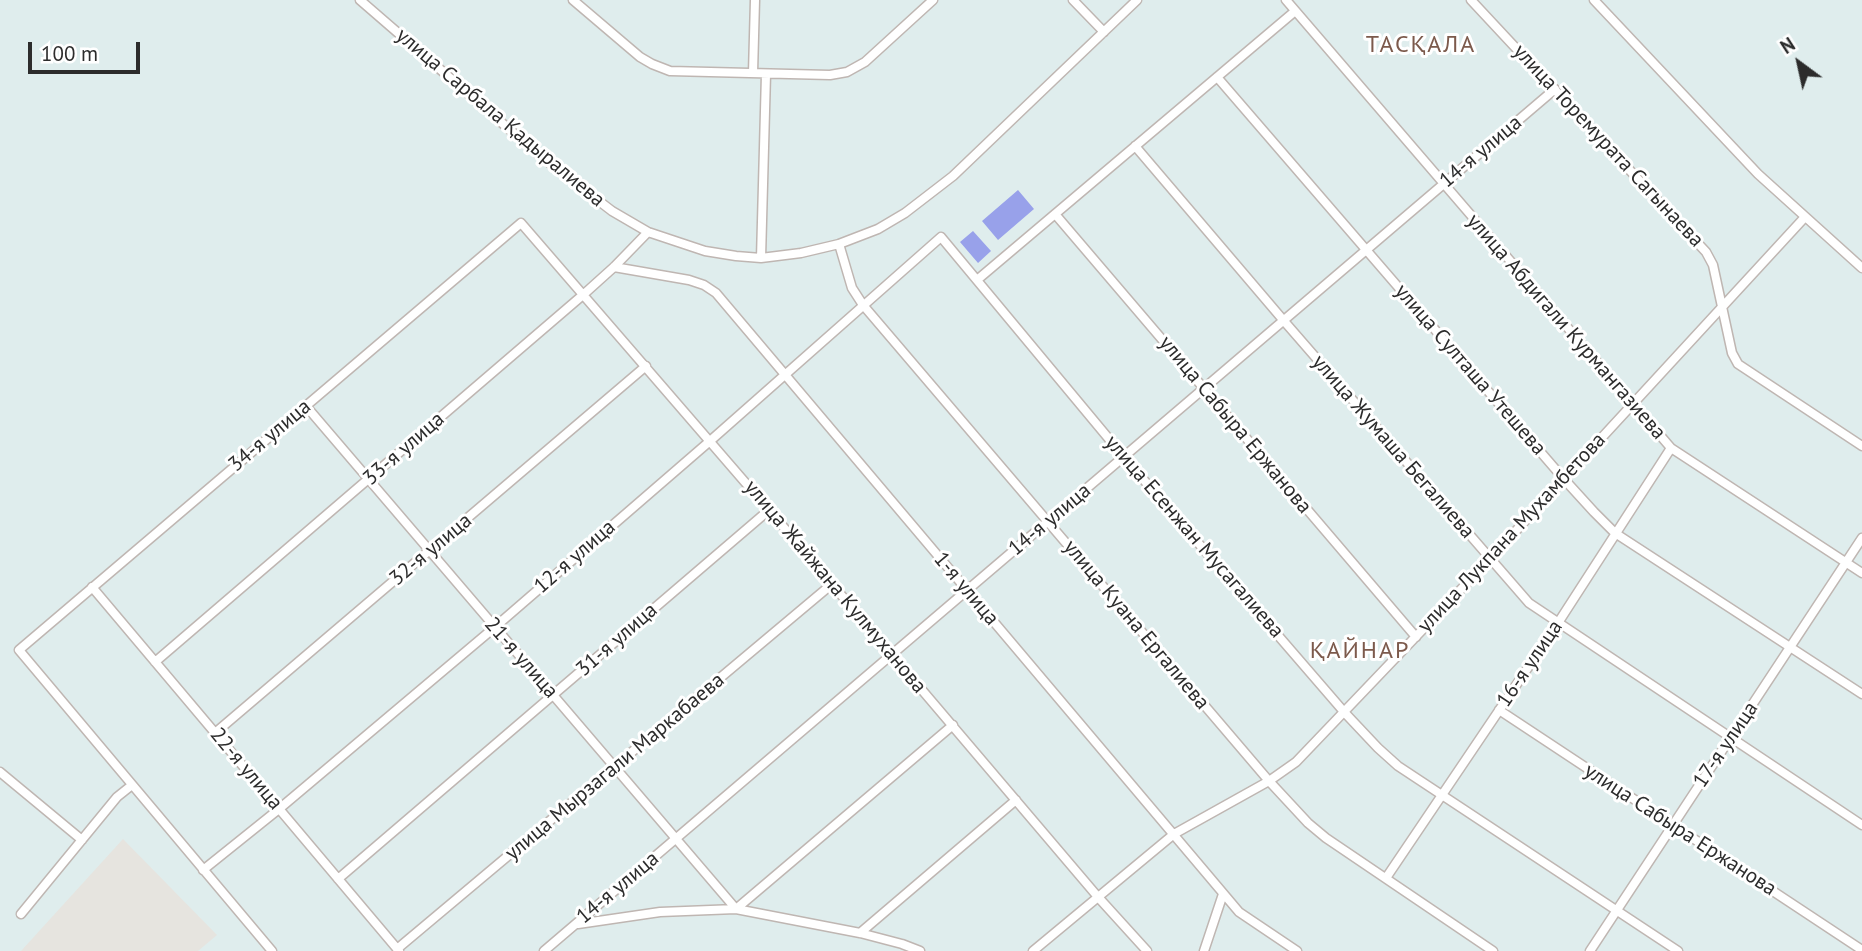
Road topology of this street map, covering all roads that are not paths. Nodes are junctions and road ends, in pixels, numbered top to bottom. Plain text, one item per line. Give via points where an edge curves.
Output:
1 (360, 0) edge
2 (573, 0) edge
3 (755, 0) edge
4 (933, 0) edge
5 (1073, 0) edge
6 (1137, 0) edge
7 (1286, 0) edge
8 (1471, 0) edge
9 (1594, 0) edge
10 (1294, 12) junction
11 (1104, 32) junction
12 (753, 73) junction
13 (766, 74) junction
14 (1217, 77) junction
15 (1555, 89) junction
16 (1135, 146) junction
17 (1443, 185) junction
18 (1055, 214) junction
19 (1805, 218) junction
20 (521, 223) joint
21 (648, 232) junction
22 (941, 237) joint
23 (839, 244) junction
24 (1367, 250) junction
25 (761, 258) junction
26 (614, 267) junction
27 (1862, 268) edge
28 (977, 280) junction
29 (584, 294) junction
30 (863, 305) junction
31 (1723, 306) junction
32 (1284, 321) junction
33 (646, 366) junction
34 (786, 375) junction
35 (1204, 389) junction
36 (1633, 404) junction
37 (306, 406) junction
38 (710, 441) junction
39 (1862, 446) edge
40 (1671, 448) junction
41 (1124, 457) junction
42 (1563, 478) junction
43 (369, 479) junction
44 (769, 510) junction
45 (1048, 522) junction
46 (1615, 533) junction
47 (1862, 538) edge
48 (430, 551) junction
49 (1490, 559) junction
50 (1847, 563) junction
51 (1862, 573) edge
52 (832, 584) junction
53 (92, 587) junction
54 (967, 591) junction
55 (1558, 623) junction
56 (495, 627) junction
57 (1416, 637) junction
58 (1791, 647) junction
59 (892, 654) junction
60 (155, 662) junction
61 (1862, 694) edge
62 (553, 695) junction
63 (1499, 710) junction
64 (1345, 713) junction
65 (953, 725) junction
66 (215, 733) junction
67 (1731, 738) junction
68 (615, 767) junction
69 (0, 772) edge
70 (1269, 781) junction
71 (132, 785) junction
72 (1443, 795) junction
73 (1016, 800) junction
74 (279, 809) junction
75 (1673, 825) junction
76 (1862, 825) edge
77 (1174, 834) junction
78 (676, 839) junction
79 (82, 840) junction
80 (204, 870) junction
81 (1386, 878) junction
82 (338, 879) junction
83 (1223, 894) junction
84 (1098, 897) junction
85 (736, 909) junction
86 (1616, 911) junction
87 (21, 914) dead end
88 (575, 925) junction
89 (860, 933) junction
90 (398, 950) edge
91 (1862, 950) edge
92 (272, 951) edge
93 (544, 951) edge
94 (920, 951) edge
95 (1033, 951) edge
96 (1147, 951) edge
97 (1204, 951) edge
98 (1297, 951) edge
99 (1493, 951) edge
100 (1590, 951) edge
101 (1678, 951) edge

1 - 21 street, улица Сарбала Қадыралиева via 539,155 612,211
2 - 12 street via 652,64 670,71
3 - 12 street
4 - 13 street via 865,62 847,72
5 - 11 street
6 - 11 street, улица Сарбала Қадыралиева
7 - 10 street, улица Абдигали Курмангазиева
8 - 15 street, улица Торемурата Сагынаева
9 - 19 street
10 - 14 street
10 - 17 street, улица Абдигали Курмангазиева
11 - 23 street, улица Сарбала Қадыралиева via 953,176 905,214
12 - 13 street
13 - 25 street
14 - 16 street
14 - 24 street, улица Султаша Утешева
15 - 17 street, 14-я улица
15 - 31 street, улица Торемурата Сагынаева via 1706,252
16 - 18 street
16 - 32 street, улица Жумаша Бегалиева
17 - 24 street, 14-я улица
17 - 36 street, улица Абдигали Курмангазиева
18 - 28 street
18 - 35 street, улица Сабыра Ержанова
19 - 27 street
19 - 31 street, улица Лукпана Мухамбетова
20 - 29 street, улица Жайжана Кулмуханова
20 - 37 street, 34-я улица
21 - 25 street, улица Сарбала Қадыралиева via 705,251
21 - 26 street, 33-я улица
22 - 28 street, улица Есенжан Мусагалиева
22 - 30 street, 12-я улица
23 - 25 street, улица Сарбала Қадыралиева
23 - 30 street, улица Куана Ергалиева via 852,288
24 - 32 street, 14-я улица
24 - 42 street, улица Султаша Утешева
26 - 29 street, 33-я улица
26 - 34 street, 1-я улица via 704,285
28 - 41 street, улица Есенжан Мусагалиева
29 - 33 street, улица Жайжана Кулмуханова
29 - 43 street, 33-я улица
30 - 34 street, 12-я улица
30 - 45 street, улица Куана Ергалиева
31 - 36 street, улица Лукпана Мухамбетова
31 - 39 street, улица Торемурата Сагынаева via 1738,364
32 - 35 street, 14-я улица
32 - 49 street, улица Жумаша Бегалиева
33 - 38 street, улица Жайжана Кулмуханова
33 - 48 street, 32-я улица
34 - 38 street, 12-я улица
34 - 54 street, 1-я улица
35 - 41 street, 14-я улица
35 - 57 street, улица Сабыра Ержанова
36 - 40 street, улица Абдигали Курмангазиева
36 - 42 street, улица Лукпана Мухамбетова
37 - 43 street, 21-я улица
37 - 53 street, 34-я улица
38 - 44 street, улица Жайжана Кулмуханова
38 - 56 street, 12-я улица
40 - 46 street, 16-я улица
40 - 50 street, улица Абдигали Курмангазиева
41 - 45 street, 14-я улица
41 - 64 street, улица Есенжан Мусагалиева
42 - 46 street, улица Султаша Утешева
42 - 49 street, улица Лукпана Мухамбетова
43 - 48 street, 21-я улица
43 - 60 street, 33-я улица
44 - 52 street, улица Жайжана Кулмуханова
44 - 62 street, 31-я улица
45 - 54 street, 14-я улица
45 - 70 street, улица Куана Ергалиева
46 - 55 street, 16-я улица
46 - 58 street, улица Султаша Утешева
47 - 50 street, 17-я улица
48 - 56 street, 21-я улица
48 - 66 street, 32-я улица
49 - 55 street, улица Жумаша Бегалиева via 1529,603
49 - 57 street, улица Лукпана Мухамбетова
50 - 51 street, улица Абдигали Курмангазиева
50 - 58 street, 17-я улица
52 - 59 street, улица Жайжана Кулмуханова
52 - 68 street, улица Мырзагали Маркабаева
53 - 60 street, 22-я улица
53 - 71 street, 34-я улица via 19,650
54 - 59 street, 14-я улица
54 - 77 street, 1-я улица
55 - 63 street, 16-я улица
55 - 67 street, улица Жумаша Бегалиева
56 - 62 street, 21-я улица
56 - 74 street, 12-я улица
57 - 64 street, улица Лукпана Мухамбетова
58 - 61 street, улица Султаша Утешева
58 - 67 street, 17-я улица
59 - 65 street, улица Жайжана Кулмуханова
59 - 78 street, 14-я улица
60 - 66 street, 22-я улица
62 - 68 street, 21-я улица
62 - 82 street, 31-я улица
63 - 72 street, 16-я улица
63 - 75 street, улица Сабыра Ержанова
64 - 70 street, улица Лукпана Мухамбетова via 1296,762
64 - 72 street, улица Есенжан Мусагалиева via 1398,766
65 - 73 street, улица Жайжана Кулмуханова
65 - 85 street
66 - 74 street, 22-я улица
67 - 75 street, 17-я улица
67 - 76 street, улица Жумаша Бегалиева
68 - 78 street, 21-я улица
68 - 90 street, улица Мырзагали Маркабаева
69 - 79 street
70 - 77 street, улица Лукпана Мухамбетова
70 - 81 street, улица Куана Ергалиева via 1326,838
71 - 79 street
71 - 80 street
72 - 81 street, 16-я улица
72 - 86 street, улица Есенжан Мусагалиева
73 - 84 street, улица Жайжана Кулмуханова
73 - 89 street
74 - 80 street, 12-я улица
74 - 82 street, 22-я улица
75 - 86 street, 17-я улица
75 - 91 street, улица Сабыра Ержанова
77 - 83 street, 1-я улица
77 - 84 street, улица Лукпана Мухамбетова
78 - 85 street, 21-я улица
78 - 88 street, 14-я улица
79 - 87 street
80 - 92 street
81 - 99 street, улица Куана Ергалиева
82 - 90 street, 22-я улица
83 - 97 street
83 - 98 street, 1-я улица via 1239,912
84 - 95 street, улица Лукпана Мухамбетова
84 - 96 street, улица Жайжана Кулмуханова
85 - 88 street via 660,912
85 - 89 street
86 - 100 street, 17-я улица
86 - 101 street, улица Есенжан Мусагалиева
88 - 93 street, 14-я улица
89 - 94 street

